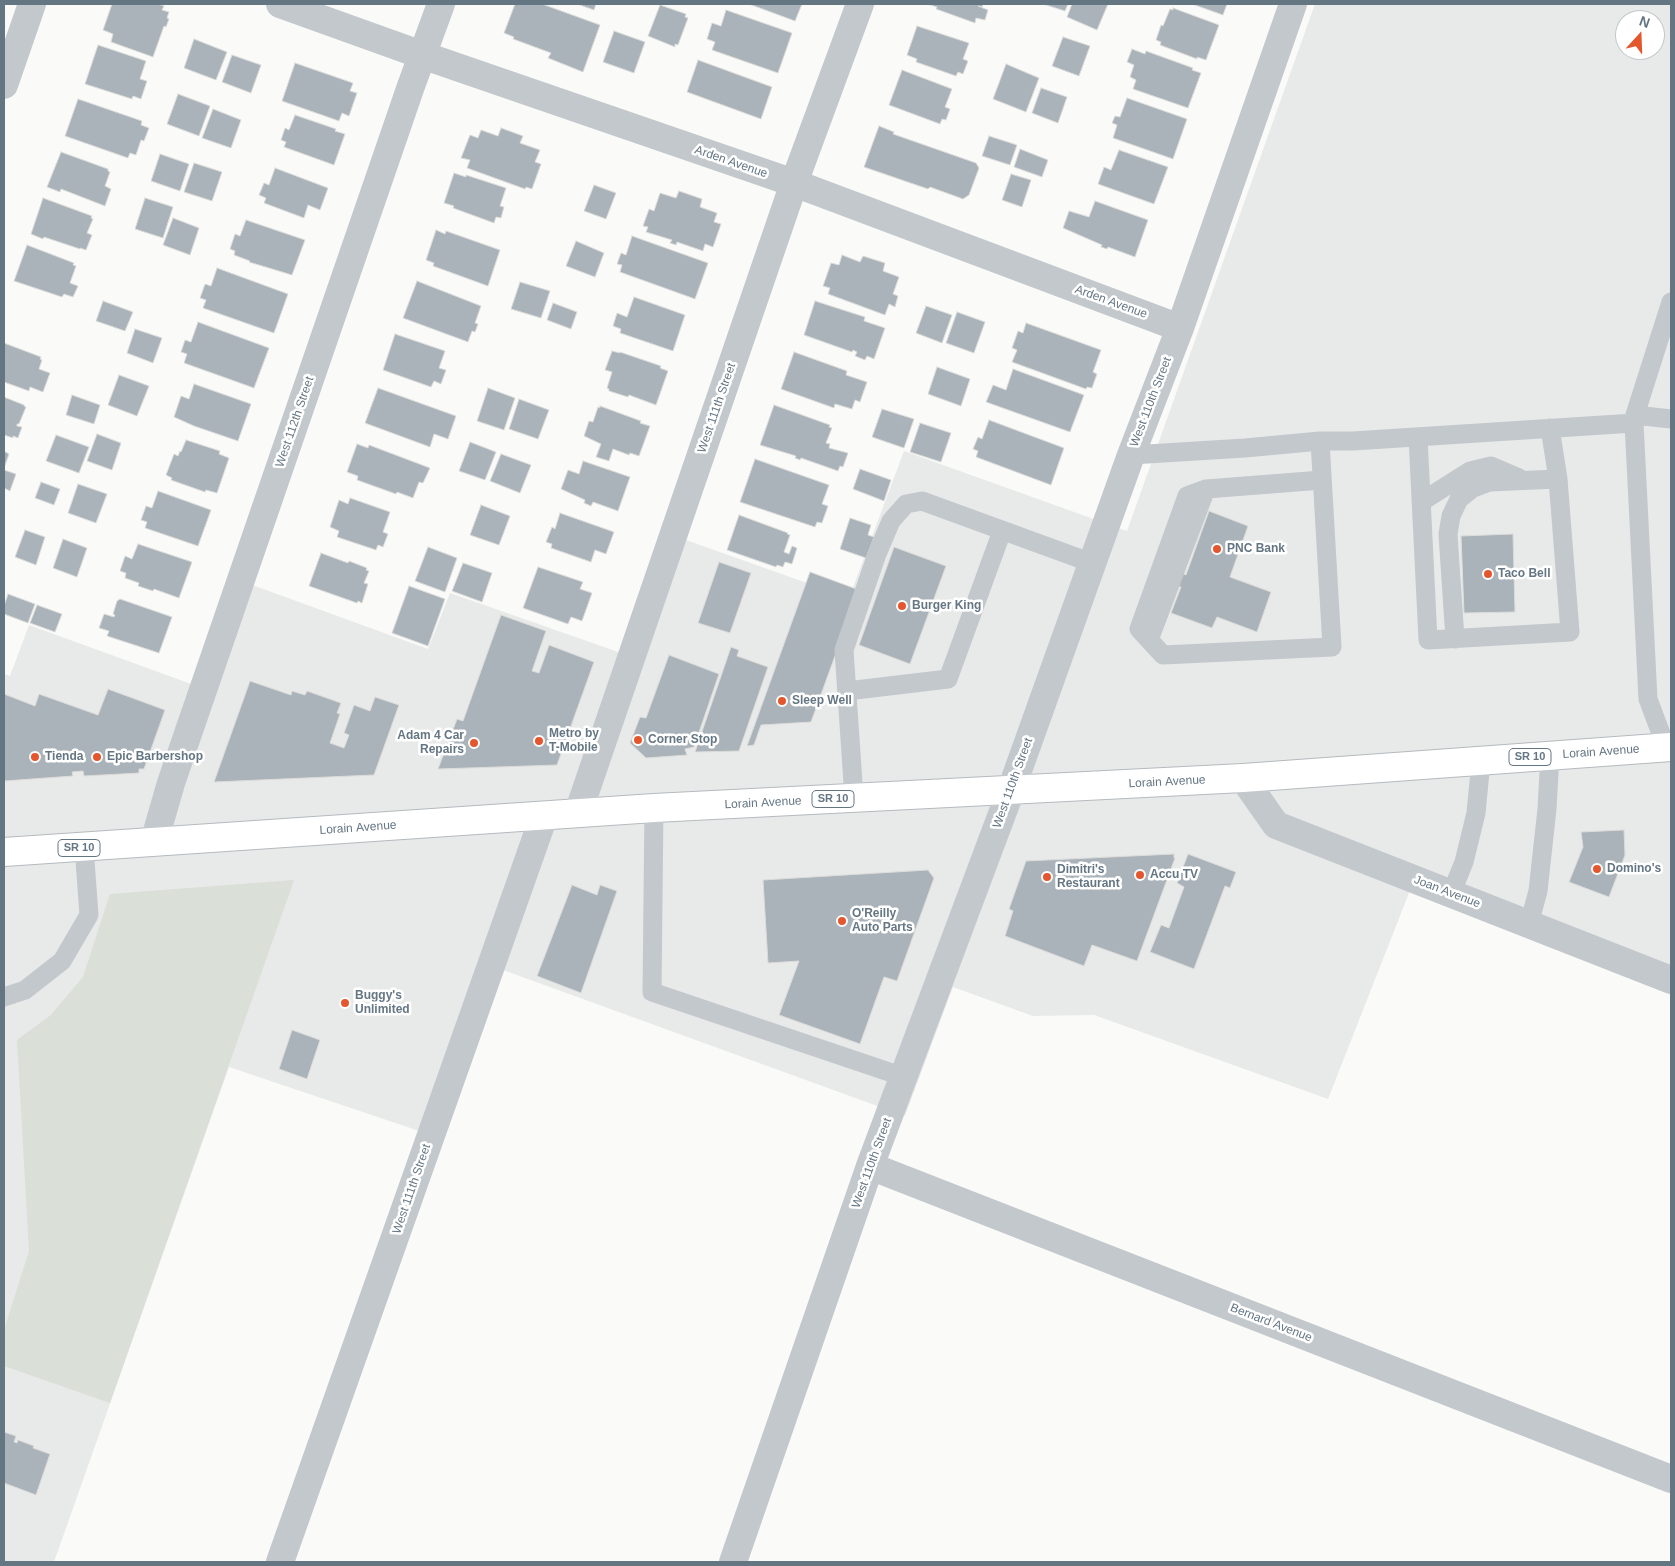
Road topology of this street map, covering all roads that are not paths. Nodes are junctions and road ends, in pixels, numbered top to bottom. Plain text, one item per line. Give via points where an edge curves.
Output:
1 (32, 4) edge
2 (280, 4) edge
3 (441, 4) edge
4 (860, 4) edge
5 (1293, 4) edge
6 (422, 55) junction
7 (4, 86) edge
8 (794, 183) junction
9 (1671, 302) edge
10 (1180, 328) junction
11 (1634, 419) junction
12 (1671, 419) edge
13 (1550, 428) junction
14 (1418, 437) junction
15 (1320, 441) junction
16 (1130, 455) junction
17 (1558, 479) junction
18 (1322, 480) junction
19 (1522, 480) junction
20 (1421, 502) junction
21 (1002, 531) junction
22 (1092, 563) junction
23 (1455, 639) junction
24 (847, 691) junction
25 (1669, 747) edge
26 (1550, 756) junction
27 (1482, 761) junction
28 (1243, 778) junction
29 (1011, 790) junction
30 (854, 798) junction
31 (654, 808) junction
32 (578, 813) junction
33 (544, 816) junction
34 (154, 842) junction
35 (84, 847) junction
36 (4, 852) edge
37 (1451, 894) junction
38 (1529, 924) junction
39 (1671, 980) edge
40 (4, 997) edge
41 (904, 1077) junction
42 (870, 1166) junction
43 (1671, 1479) edge
44 (280, 1562) edge
45 (733, 1562) edge

1 - 7 street
2 - 6 street, Arden Avenue
3 - 6 street, West 112th Street
4 - 8 street, West 111th Street
5 - 10 street, West 110th Street
6 - 8 street, Arden Avenue
6 - 34 street, West 112th Street via 171,783
8 - 10 street, Arden Avenue
8 - 32 street, West 111th Street
9 - 11 lane
10 - 16 street, West 110th Street
11 - 12 lane
11 - 13 lane
11 - 25 lane via 1648,699
13 - 14 lane
13 - 17 lane
14 - 15 lane
14 - 20 lane
15 - 16 lane
15 - 18 lane
16 - 22 street, West 110th Street
17 - 19 lane
17 - 23 lane via 1570,632
18 - 18 lane via 1206,489 1187,496 1139,629 1163,655 1332,646
19 - 20 lane via 1491,466 1470,471
19 - 23 lane via 1490,482 1473,488 1459,499 1451,516 1448,534
20 - 23 lane via 1428,640
21 - 22 lane
21 - 24 lane via 948,678
21 - 24 lane via 922,501 906,504 891,522 880,546 844,650
22 - 29 street, West 110th Street
24 - 30 lane
25 - 26 main road, Lorain Avenue / SR 10
26 - 27 main road, Lorain Avenue / SR 10
26 - 38 lane via 1538,891
27 - 28 main road, Lorain Avenue / SR 10
27 - 37 lane via 1476,813 1464,862
28 - 29 main road, Lorain Avenue / SR 10
28 - 37 street, Joan Avenue via 1276,825
29 - 30 main road, Lorain Avenue / SR 10
29 - 41 street, West 110th Street
30 - 31 main road, Lorain Avenue / SR 10
31 - 32 main road, Lorain Avenue / SR 10
31 - 41 lane via 652,992
32 - 33 main road, Lorain Avenue / SR 10
33 - 34 main road, Lorain Avenue / SR 10
33 - 44 street, West 111th Street
34 - 35 main road, Lorain Avenue / SR 10
35 - 36 main road, Lorain Avenue / SR 10
35 - 40 lane via 89,915 62,961 25,990
37 - 38 street, Joan Avenue
38 - 39 street, Joan Avenue
41 - 42 street, West 110th Street
42 - 43 street, Bernard Avenue
42 - 45 street, West 110th Street

